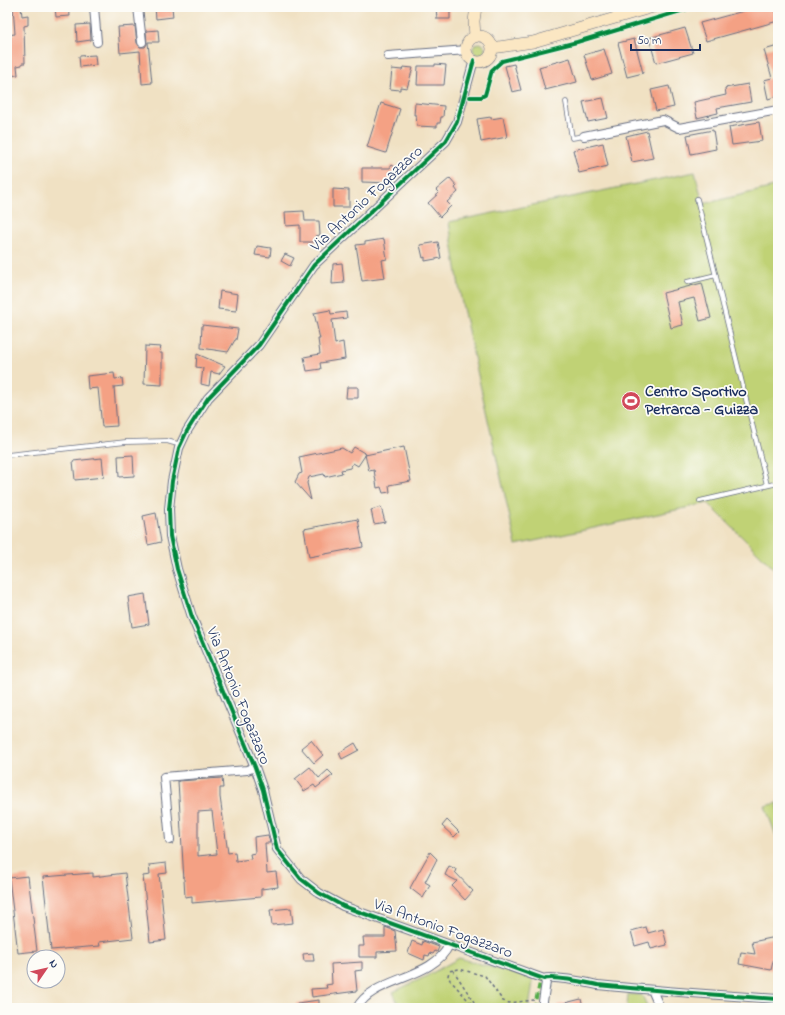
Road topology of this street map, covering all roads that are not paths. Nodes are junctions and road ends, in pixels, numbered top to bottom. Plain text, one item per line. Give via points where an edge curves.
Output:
1 (94, 7) edge
2 (138, 7) edge
3 (476, 7) edge
4 (482, 7) edge
5 (653, 7) edge
6 (474, 21) junction
7 (475, 36) junction
8 (97, 42) dead end
9 (142, 42) dead end
10 (492, 48) junction
11 (467, 50) junction
12 (388, 56) dead end
13 (474, 60) junction
14 (566, 102) dead end
15 (778, 110) edge
16 (584, 136) joint
17 (697, 199) dead end
18 (716, 275) junction
19 (687, 282) dead end
20 (181, 445) junction
21 (7, 455) edge
22 (778, 483) edge
23 (767, 485) junction
24 (700, 501) dead end
25 (255, 767) junction
26 (170, 840) dead end
27 (449, 945) junction
28 (544, 979) junction
29 (652, 990) junction
30 (778, 998) edge
31 (357, 1008) edge
32 (542, 1008) edge
33 (660, 1008) edge

1 - 8 street
2 - 9 street
3 - 6 street
4 - 6 lane
5 - 10 street via 533,42
6 - 7 street
7 - 10 street via 486,38
7 - 11 street via 468,43
10 - 13 street via 491,54 485,60
11 - 12 street
11 - 13 street
13 - 20 street, Via Antonio Fogazzaro via 457,122 446,141 314,265 259,344 208,398
14 - 16 lane via 572,138
15 - 16 street via 679,128 663,120
17 - 18 lane
18 - 19 lane
18 - 23 lane
20 - 21 lane via 167,441 126,442
20 - 25 street, Via Antonio Fogazzaro via 172,481 169,509 170,536 177,569 192,617
22 - 23 lane
23 - 24 lane
25 - 26 street via 247,770 164,777
25 - 27 street, Via Antonio Fogazzaro via 263,790 272,837 277,849 301,879 343,906
27 - 28 street, Via Antonio Fogazzaro
27 - 31 street via 446,953 432,965 366,996
28 - 29 street, Via Antonio Fogazzaro via 552,977
28 - 32 street via 546,982
29 - 30 street, Via Antonio Fogazzaro
29 - 33 street

